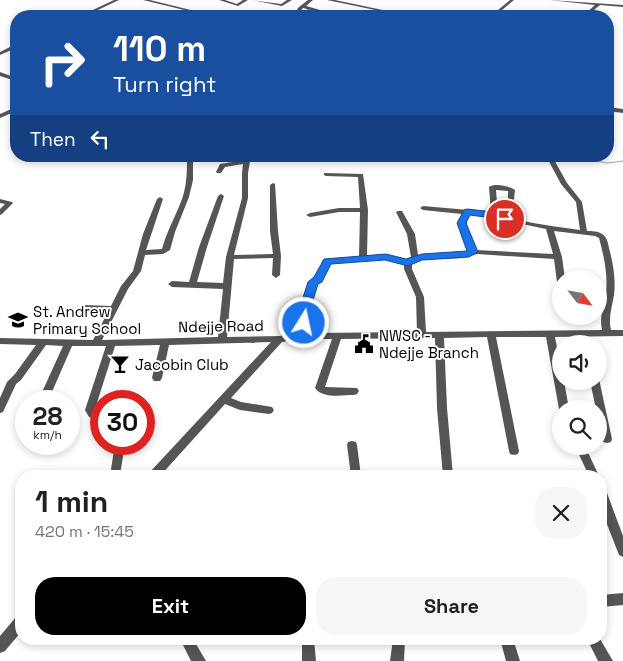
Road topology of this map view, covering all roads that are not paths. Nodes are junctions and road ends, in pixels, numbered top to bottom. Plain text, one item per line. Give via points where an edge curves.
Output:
1 (118, 0) edge
2 (145, 0) edge
3 (221, 0) edge
4 (246, 0) edge
5 (253, 0) edge
6 (311, 0) edge
7 (329, 0) edge
8 (512, 0) edge
9 (551, 0) edge
10 (598, 2) edge
11 (296, 3) edge
12 (623, 6) edge
13 (96, 10) edge
14 (188, 10) edge
15 (317, 10) edge
16 (378, 10) edge
17 (500, 10) edge
18 (190, 162) edge
19 (235, 162) edge
20 (247, 162) edge
21 (552, 162) edge
22 (219, 172) dead end
23 (326, 174) dead end
24 (273, 185) dead end
25 (221, 196) dead end
26 (160, 199) dead end
27 (511, 199) dead end
28 (0, 201) edge
29 (423, 208) dead end
30 (364, 210) junction
31 (400, 212) dead end
32 (467, 212) junction
33 (0, 213) edge
34 (310, 215) dead end
35 (494, 215) junction
36 (550, 228) junction
37 (584, 232) junction
38 (473, 252) junction
39 (142, 253) junction
40 (277, 256) junction
41 (230, 257) junction
42 (558, 257) junction
43 (362, 258) junction
44 (411, 261) junction
45 (560, 270) edge
46 (276, 275) dead end
47 (172, 284) dead end
48 (192, 285) junction
49 (226, 286) junction
50 (83, 308) dead end
51 (113, 310) junction
52 (550, 333) junction
53 (584, 333) joint
54 (607, 333) junction
55 (623, 333) edge
56 (422, 334) junction
57 (439, 334) junction
58 (491, 334) junction
59 (304, 336) junction
60 (338, 336) junction
61 (279, 339) junction
62 (222, 340) junction
63 (0, 341) edge
64 (43, 342) junction
65 (69, 342) junction
66 (112, 342) junction
67 (164, 342) junction
68 (96, 343) junction
69 (157, 378) dead end
70 (48, 390) edge
71 (96, 390) edge
72 (354, 391) dead end
73 (224, 399) junction
74 (562, 400) edge
75 (0, 409) edge
76 (269, 410) dead end
77 (352, 445) dead end
78 (514, 451) dead end
79 (118, 455) edge
80 (584, 455) edge
81 (116, 469) dead end
82 (159, 470) edge
83 (355, 470) edge
84 (447, 470) edge
85 (591, 470) edge
86 (607, 509) edge
87 (623, 551) edge
88 (623, 599) edge
89 (607, 600) edge
90 (15, 629) edge
91 (189, 645) edge
92 (308, 645) edge
93 (398, 645) edge
94 (509, 645) edge
95 (597, 645) edge
96 (0, 646) edge
97 (198, 661) edge
98 (309, 661) edge
99 (397, 661) edge
100 (513, 661) edge
101 (606, 661) edge

1 - 13 street
2 - 14 street
3 - 4 street via 238,4
5 - 11 street via 282,5
6 - 11 street
7 - 16 street
8 - 17 street
9 - 10 street
10 - 12 street
11 - 15 street
18 - 39 street via 185,200 166,250
19 - 22 street via 222,165
20 - 41 street via 245,198
21 - 37 street via 579,202
23 - 30 street via 361,175
24 - 40 street
25 - 48 street
26 - 39 street
27 - 35 street via 511,190 491,187
28 - 33 street via 10,203
29 - 32 street
30 - 34 street
30 - 43 street
31 - 44 street via 411,234
32 - 35 street
32 - 38 street via 462,223
35 - 36 street
36 - 37 street
36 - 42 street
37 - 54 street via 601,236 606,247 610,277 604,324
38 - 42 street
38 - 44 street
39 - 51 street via 138,272 126,285
40 - 41 street
40 - 46 street
41 - 49 street
42 - 45 street
43 - 44 street
43 - 59 street via 330,260 325,264 319,279 313,282 304,310
44 - 56 street via 408,270 420,297
47 - 48 street
48 - 49 street
49 - 62 street
50 - 51 street
51 - 68 street
52 - 53 street, Ndejje Road
52 - 58 street, Ndejje Road
52 - 74 street
53 - 54 street, Ndejje Road
54 - 55 street, Ndejje Road
56 - 57 street, Ndejje Road
56 - 60 street, Ndejje Road
57 - 58 street, Ndejje Road
57 - 84 street
58 - 78 street
59 - 60 street, Ndejje Road
59 - 61 street, Ndejje Road
60 - 72 street via 320,388 324,391
61 - 62 street, Ndejje Road
61 - 73 street
62 - 67 street, Ndejje Road
63 - 64 street, Ndejje Road
64 - 65 street, Ndejje Road
64 - 75 street via 12,382
65 - 68 street, Ndejje Road
65 - 70 street
66 - 67 street, Ndejje Road
66 - 68 street, Ndejje Road
66 - 71 street
67 - 69 street
73 - 76 street via 240,406
73 - 82 street
77 - 83 street
79 - 81 street
80 - 85 street
86 - 87 street
88 - 89 street
90 - 96 street
91 - 97 street
92 - 98 street
93 - 99 street
94 - 100 street
95 - 101 street

